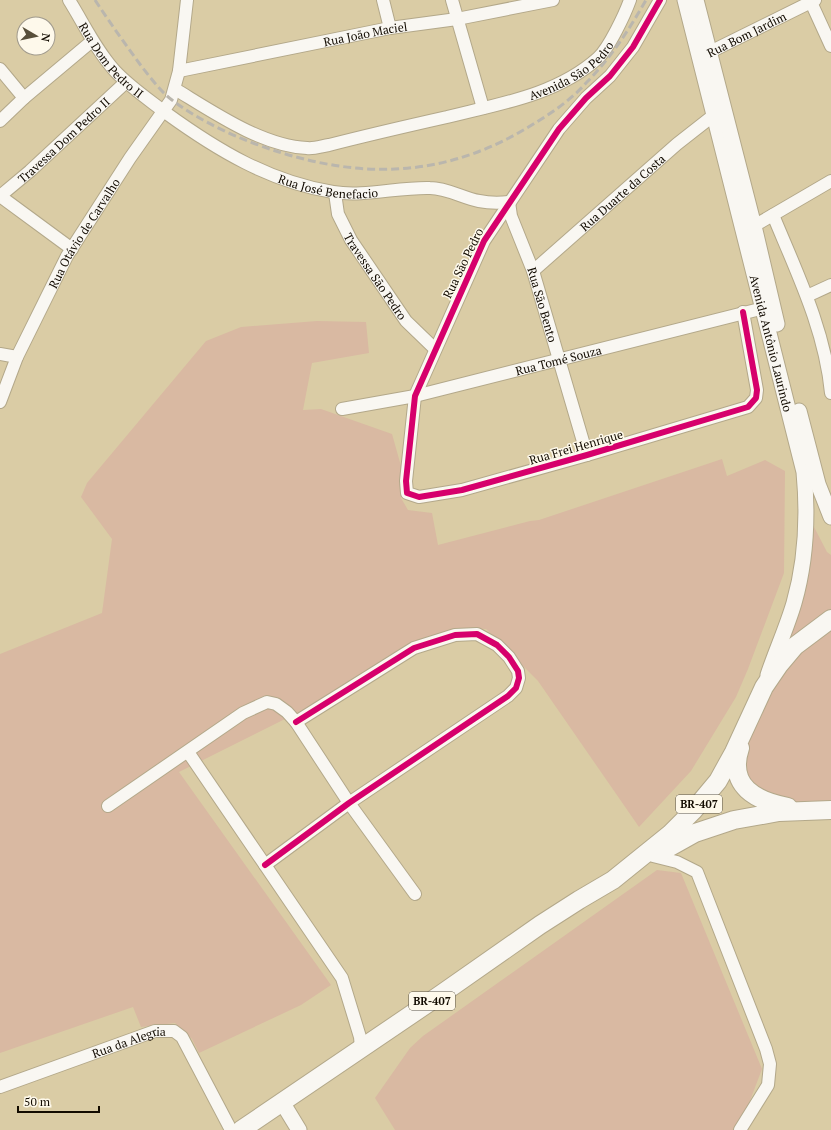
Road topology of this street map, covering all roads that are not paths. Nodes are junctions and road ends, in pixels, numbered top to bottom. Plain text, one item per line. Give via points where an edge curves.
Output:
1 (69, 0) edge
2 (187, 0) edge
3 (383, 0) edge
4 (452, 0) edge
5 (553, 0) edge
6 (630, 0) edge
7 (660, 0) edge
8 (687, 0) edge
9 (812, 1) edge
10 (457, 19) junction
11 (390, 28) junction
12 (92, 41) junction
13 (831, 46) edge
14 (705, 54) junction
15 (0, 69) edge
16 (179, 71) junction
17 (126, 82) junction
18 (175, 89) junction
19 (24, 98) junction
20 (483, 108) junction
21 (165, 111) junction
22 (714, 115) junction
23 (0, 121) edge
24 (831, 181) edge
25 (335, 193) junction
26 (0, 196) edge
27 (509, 202) junction
28 (773, 215) junction
29 (748, 229) junction
30 (72, 248) junction
31 (533, 271) junction
32 (831, 285) edge
33 (807, 296) junction
34 (768, 307) junction
35 (743, 312) junction
36 (435, 349) junction
37 (0, 354) edge
38 (17, 357) junction
39 (558, 359) junction
40 (831, 393) edge
41 (415, 396) junction
42 (0, 402) edge
43 (342, 409) dead end
44 (587, 455) junction
45 (831, 517) edge
46 (831, 619) edge
47 (764, 687) junction
48 (750, 717) junction
49 (296, 722) junction
50 (188, 752) junction
51 (349, 803) junction
52 (108, 806) dead end
53 (831, 810) edge
54 (810, 811) junction
55 (653, 856) junction
56 (265, 865) junction
57 (623, 873) junction
58 (415, 894) dead end
59 (361, 1048) junction
60 (0, 1087) edge
61 (282, 1102) junction
62 (231, 1130) edge
63 (241, 1130) edge
64 (299, 1130) edge
65 (740, 1130) edge

1 - 12 street, Rua Dom Pedro II
2 - 16 street, Rua Otávio de Carvalho
3 - 11 street
4 - 10 street
5 - 10 street, Rua João Maciel
6 - 20 street, Avenida São Pedro via 622,21 600,58 565,82 534,94
7 - 27 street, Rua São Pedro via 628,52 610,76 586,98 560,129
8 - 14 main road, Avenida Antônio Laurindo
9 - 13 street
9 - 14 street, Rua Bom Jardim
10 - 11 street, Rua João Maciel
10 - 20 street
11 - 16 street, Rua João Maciel
12 - 17 street, Rua Dom Pedro II
12 - 19 street
14 - 22 main road, Avenida Antônio Laurindo
14 - 29 main road, Avenida Antônio Laurindo
15 - 19 street
16 - 18 street, Rua Otávio de Carvalho
17 - 21 street, Rua Dom Pedro II
17 - 26 street, Travessa Dom Pedro II
18 - 20 street via 218,116 251,132 283,144 309,148
18 - 21 street, Rua Otávio de Carvalho
19 - 23 street
21 - 25 street, Rua José Benefacio via 201,138 249,166
21 - 30 street, Rua Otávio de Carvalho via 130,158
22 - 29 main road, Avenida Antônio Laurindo
22 - 31 street, Rua Duarte da Costa via 677,144
24 - 28 street
25 - 27 street, Rua José Benefacio via 430,188 479,201
25 - 36 street, Travessa São Pedro via 338,214 351,240 406,321
26 - 30 street
27 - 31 street, Rua São Bento via 518,238
27 - 36 street, Rua São Pedro via 484,241
28 - 29 street
28 - 33 street
29 - 34 main road, Avenida Antônio Laurindo
30 - 38 street, Rua Otávio de Carvalho
31 - 39 street, Rua São Bento
32 - 33 street
33 - 40 street via 816,322
34 - 35 street, Rua Tomé Souza
34 - 45 main road, Avenida Antônio Laurindo via 818,484
34 - 47 main road, Avenida Antônio Laurindo via 804,472 807,504 800,572 794,602
35 - 39 street, Rua Tomé Souza
35 - 44 street, Rua Frei Henrique via 757,390 756,398 748,407
36 - 41 street, Rua São Pedro
37 - 38 street
38 - 42 street, Rua Otávio de Carvalho
39 - 41 street, Rua Tomé Souza
39 - 44 street, Rua São Bento
41 - 43 street, Rua Tomé Souza
41 - 44 street, Rua Frei Henrique via 406,480 409,495 426,496 462,490
46 - 47 highway, BR-407 via 795,646
47 - 48 highway, BR-407
48 - 54 highway, BR-407 via 738,753 737,767 739,778 746,790 769,803
48 - 57 highway, BR-407 via 718,781 670,834
49 - 50 street via 282,707 267,702 243,712
49 - 51 street
49 - 51 street via 414,648 455,635 477,634 488,639 515,664 519,678 512,693
50 - 52 street
50 - 56 street
51 - 56 street
51 - 58 street
53 - 54 highway, BR-407
54 - 55 highway, BR-407 via 779,812 734,820 696,833
55 - 57 highway, BR-407
55 - 65 street via 677,862 697,872 766,1049 770,1064 768,1085
56 - 59 street via 342,978
57 - 59 highway, BR-407 via 540,925
59 - 61 highway, BR-407
60 - 62 street, Rua da Alegria via 129,1039 154,1031 170,1030 182,1038
61 - 63 highway, BR-407
61 - 64 main road

